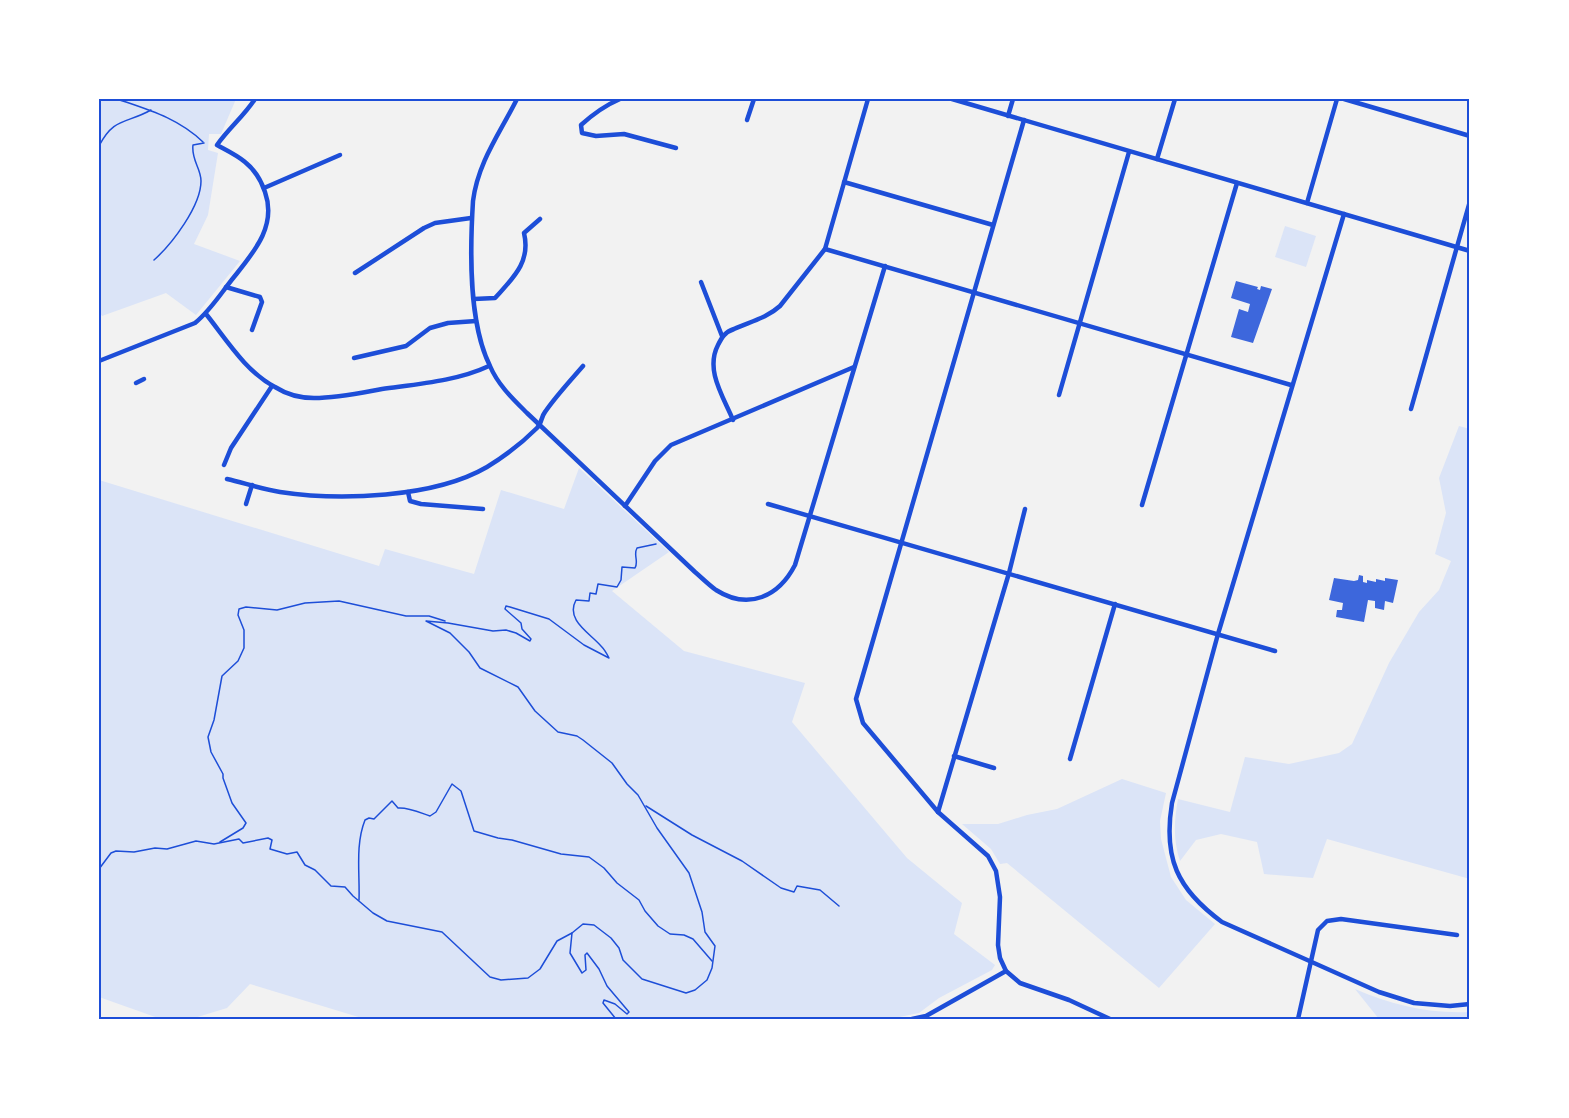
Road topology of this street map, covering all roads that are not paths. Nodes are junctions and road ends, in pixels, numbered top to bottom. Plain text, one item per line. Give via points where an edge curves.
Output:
1 (255, 99) edge
2 (517, 99) edge
3 (620, 99) edge
4 (754, 99) edge
5 (868, 99) edge
6 (952, 99) edge
7 (1013, 99) edge
8 (1175, 99) edge
9 (1337, 99) edge
10 (1344, 99) edge
11 (1008, 116) junction
12 (747, 120) dead end
13 (1023, 120) junction
14 (1470, 136) edge
15 (676, 148) dead end
16 (1129, 152) junction
17 (340, 155) dead end
18 (1157, 159) junction
19 (844, 182) junction
20 (1237, 183) junction
21 (264, 188) junction
22 (1470, 201) edge
23 (1307, 204) junction
24 (1344, 214) junction
25 (471, 218) junction
26 (540, 219) dead end
27 (993, 225) junction
28 (1456, 247) junction
29 (825, 249) junction
30 (1470, 251) edge
31 (885, 266) junction
32 (355, 273) dead end
33 (701, 282) dead end
34 (226, 287) junction
35 (973, 292) junction
36 (474, 300) junction
37 (206, 314) junction
38 (476, 321) junction
39 (1079, 323) junction
40 (252, 330) dead end
41 (722, 336) junction
42 (1185, 354) junction
43 (354, 358) dead end
44 (99, 361) edge
45 (489, 366) junction
46 (582, 366) dead end
47 (854, 367) junction
48 (144, 380) dead end
49 (136, 383) dead end
50 (1291, 385) junction
51 (272, 386) junction
52 (1059, 395) dead end
53 (1411, 409) dead end
54 (733, 420) junction
55 (540, 426) junction
56 (224, 465) dead end
57 (227, 479) dead end
58 (252, 485) junction
59 (408, 492) junction
60 (246, 504) dead end
61 (768, 504) dead end
62 (1142, 505) dead end
63 (625, 506) junction
64 (483, 509) dead end
65 (1025, 509) dead end
66 (810, 516) junction
67 (900, 542) junction
68 (1009, 573) junction
69 (1115, 604) junction
70 (1218, 634) junction
71 (1275, 651) dead end
72 (954, 756) junction
73 (1070, 759) dead end
74 (994, 768) dead end
75 (938, 812) junction
76 (1457, 935) dead end
77 (1312, 963) junction
78 (1006, 971) junction
79 (1470, 1004) edge
80 (912, 1019) edge
81 (1110, 1019) edge
82 (1298, 1019) edge

1 - 21 street via 217,145 244,161
2 - 25 street via 483,159 474,186
3 - 15 street via 581,125 582,133 624,134
4 - 12 street
5 - 19 street
6 - 11 street
7 - 11 street
8 - 18 street
9 - 23 street
10 - 14 street
11 - 13 street
13 - 16 street
13 - 27 street
16 - 18 street
16 - 39 street
17 - 21 street
18 - 20 street
19 - 27 street
19 - 29 street
20 - 23 street
20 - 42 street
21 - 34 street via 269,202 267,227 255,252
22 - 28 street
23 - 24 street
24 - 28 street
24 - 50 street
25 - 32 street via 424,228
25 - 36 street
26 - 36 street via 525,233 528,247 515,277 495,298
27 - 35 street
28 - 30 street
28 - 53 street
29 - 31 street
29 - 41 street via 772,313
31 - 35 street
31 - 47 street
33 - 41 street
34 - 37 street
34 - 40 street via 260,297 262,302
35 - 39 street
35 - 67 street
36 - 38 street
37 - 44 street via 195,323
37 - 51 street
38 - 43 street via 430,328 406,346
38 - 45 street
39 - 42 street
39 - 52 street
41 - 54 street via 712,368
42 - 50 street
42 - 62 street
45 - 51 street via 472,374 313,398 295,396
45 - 55 street
46 - 55 street via 543,414
47 - 54 street
47 - 66 street
48 - 49 street
50 - 70 street
51 - 56 street
54 - 63 street via 662,452
55 - 59 street via 485,468 455,481
55 - 63 street
57 - 58 street
58 - 59 street via 311,495
58 - 60 street
59 - 64 street via 410,501 421,504
61 - 66 street
63 - 66 street via 716,590 741,599 773,592 789,576
65 - 68 street
66 - 67 street
67 - 68 street
67 - 75 street via 855,699 863,723
68 - 69 street
68 - 72 street
69 - 70 street
69 - 73 street
70 - 71 street
70 - 77 street via 1172,803 1168,827 1173,864 1184,886 1222,922
72 - 74 street
72 - 75 street
75 - 78 street via 988,856 996,871 1000,897 998,945
76 - 77 street via 1341,919 1327,921 1318,930
77 - 79 street via 1414,1003
77 - 82 street
78 - 80 street via 926,1016
78 - 81 street via 1020,983

